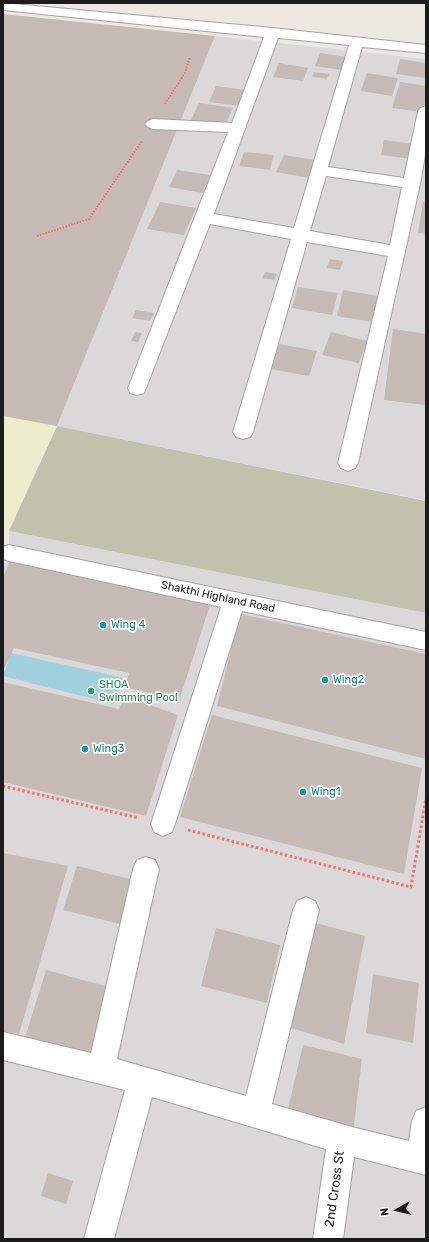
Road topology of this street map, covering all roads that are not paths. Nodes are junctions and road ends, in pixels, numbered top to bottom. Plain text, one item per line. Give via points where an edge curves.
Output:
1 (3, 6) edge
2 (273, 32) junction
3 (357, 41) junction
4 (426, 49) edge
5 (426, 111) edge
6 (153, 124) dead end
7 (237, 128) junction
8 (319, 170) junction
9 (412, 184) junction
10 (204, 218) junction
11 (300, 235) junction
12 (397, 252) junction
13 (137, 388) dead end
14 (243, 432) dead end
15 (348, 463) dead end
16 (9, 553) dead end
17 (234, 601) junction
18 (426, 641) edge
19 (163, 824) road end
20 (146, 870) dead end
21 (306, 910) dead end
22 (3, 1046) edge
23 (101, 1068) junction
24 (142, 1080) junction
25 (256, 1112) junction
26 (426, 1121) edge
27 (342, 1139) junction
28 (424, 1160) edge
29 (99, 1239) edge
30 (328, 1239) edge

1 - 2 street
2 - 3 street
2 - 7 street
3 - 4 street
3 - 8 street
5 - 9 street
6 - 7 street
7 - 10 street
8 - 9 street
8 - 11 street
9 - 12 street
10 - 11 street
10 - 13 street
11 - 12 street
11 - 14 street
12 - 15 street
16 - 17 street, Shakthi Highland Road
17 - 18 street, Shakthi Highland Road
17 - 19 street
20 - 23 street
21 - 25 street
22 - 23 street
23 - 24 street
24 - 25 street
24 - 29 street
25 - 27 street
26 - 28 street
27 - 28 street
27 - 30 street, 2nd Cross St

